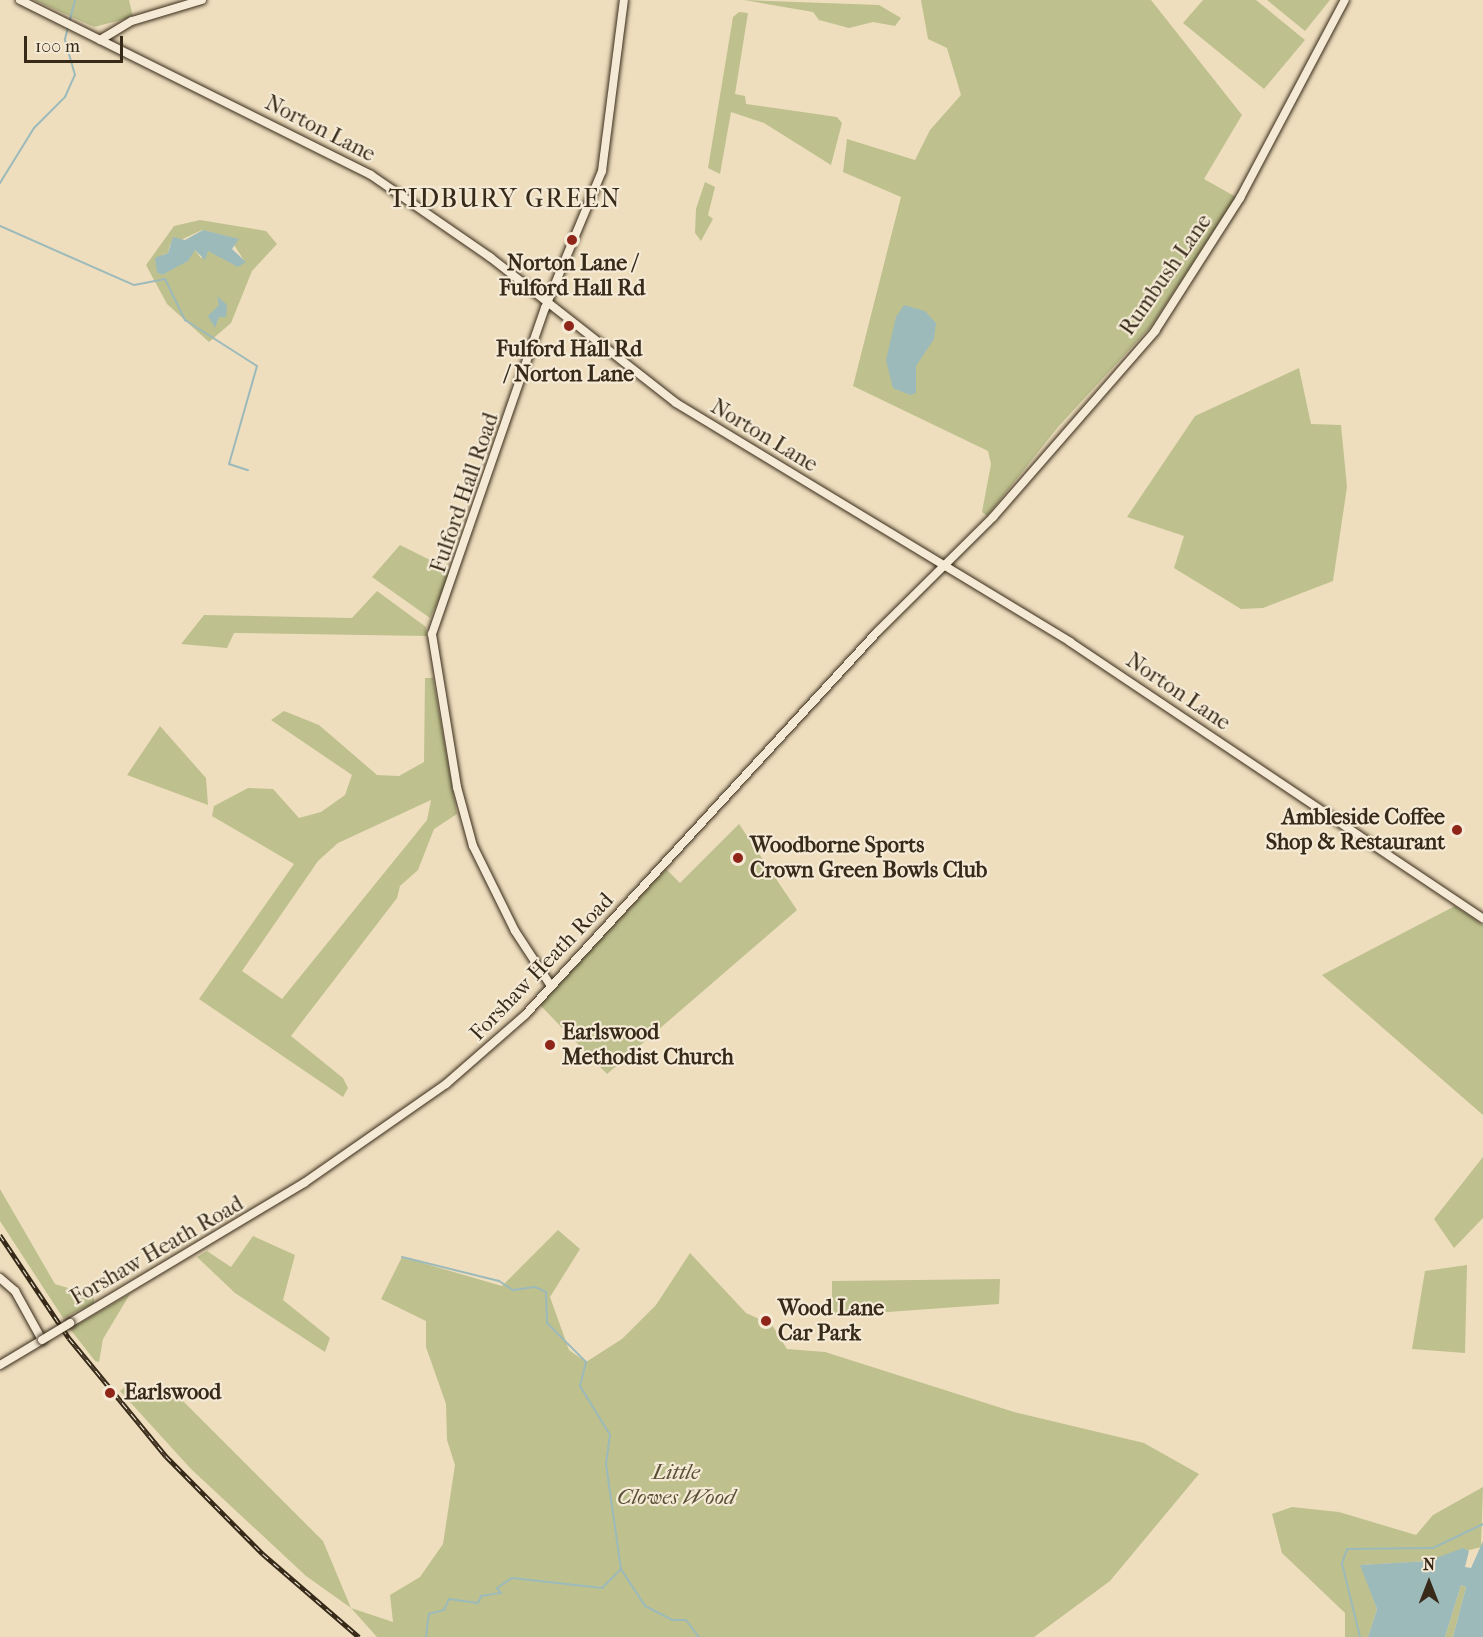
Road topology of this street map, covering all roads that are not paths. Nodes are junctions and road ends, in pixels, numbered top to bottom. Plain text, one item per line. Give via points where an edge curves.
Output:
1 (20, 0) edge
2 (202, 0) edge
3 (624, 0) edge
4 (1345, 0) edge
5 (100, 40) junction
6 (547, 305) junction
7 (945, 562) junction
8 (1483, 919) edge
9 (551, 986) junction
10 (0, 1278) edge
11 (42, 1340) junction
12 (0, 1365) edge

1 - 5 street, Norton Lane
2 - 5 street via 127,23
3 - 6 street, Fulford Hall Road via 602,171
4 - 7 street, Rumbush Lane via 1240,198 1155,331 993,518
5 - 6 street, Norton Lane via 371,175 473,244
6 - 7 street, Norton Lane via 715,428
6 - 9 street, Fulford Hall Road via 432,634 457,787 473,846 499,902
7 - 8 street, Norton Lane
7 - 9 street, Forshaw Heath Road
9 - 11 street, Forshaw Heath Road, bridge via 503,1037 437,1089 254,1215
10 - 11 street via 15,1291
11 - 12 street, Forshaw Heath Road

